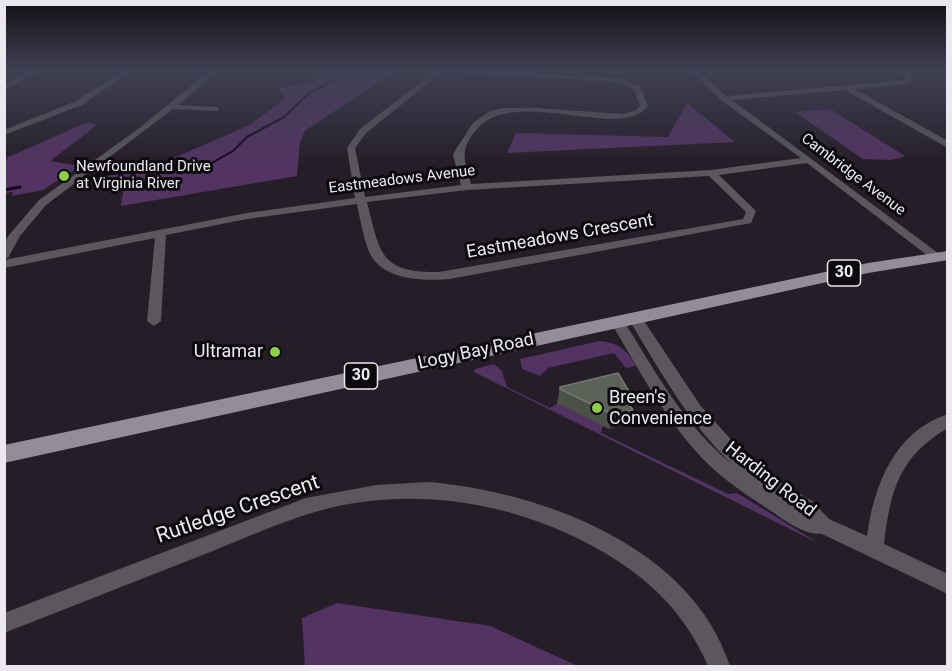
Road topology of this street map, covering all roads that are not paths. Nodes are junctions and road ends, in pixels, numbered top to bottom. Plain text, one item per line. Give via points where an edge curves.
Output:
1 (79, 103) edge
2 (176, 103) edge
3 (399, 103) edge
4 (643, 103) edge
5 (731, 103) edge
6 (875, 103) edge
7 (172, 107) junction
8 (215, 109) dead end
9 (4, 133) edge
10 (948, 145) edge
11 (808, 160) junction
12 (711, 173) junction
13 (467, 187) junction
14 (362, 200) junction
15 (161, 233) junction
16 (4, 255) edge
17 (942, 256) edge
18 (4, 264) edge
19 (635, 318) junction
20 (154, 321) dead end
21 (617, 321) junction
22 (948, 420) edge
23 (4, 453) edge
24 (823, 525) junction
25 (874, 549) junction
26 (948, 584) edge
27 (4, 622) edge
28 (719, 666) edge

1 - 9 street
2 - 7 street
3 - 14 street via 354,142 351,153
4 - 13 street via 639,112 623,116 509,111 488,115 458,155
5 - 11 street, Cambridge Avenue
6 - 10 street
7 - 8 street
7 - 16 street via 42,201 19,227
11 - 12 street, Eastmeadows Avenue
11 - 17 street, Cambridge Avenue
12 - 13 street, Eastmeadows Avenue
12 - 14 street, Eastmeadows Crescent via 752,211 747,221 433,277 412,276 379,260
13 - 14 street, Eastmeadows Avenue
14 - 15 street, Eastmeadows Avenue
15 - 18 street, Eastmeadows Avenue
15 - 20 street
17 - 19 main road, Logy Bay Road / 30
19 - 21 main road, Logy Bay Road / 30
19 - 24 street, Harding Road via 680,390 718,439 774,487 813,509
21 - 23 main road, Logy Bay Road / 30
21 - 24 street, Harding Road via 694,438 715,459 788,512 811,526
22 - 25 street via 912,441 898,459 885,490
24 - 25 street, Harding Road
25 - 26 street, Harding Road
27 - 28 street, Rutledge Crescent via 306,506 399,491 446,492 533,511 616,550 657,578 686,606

